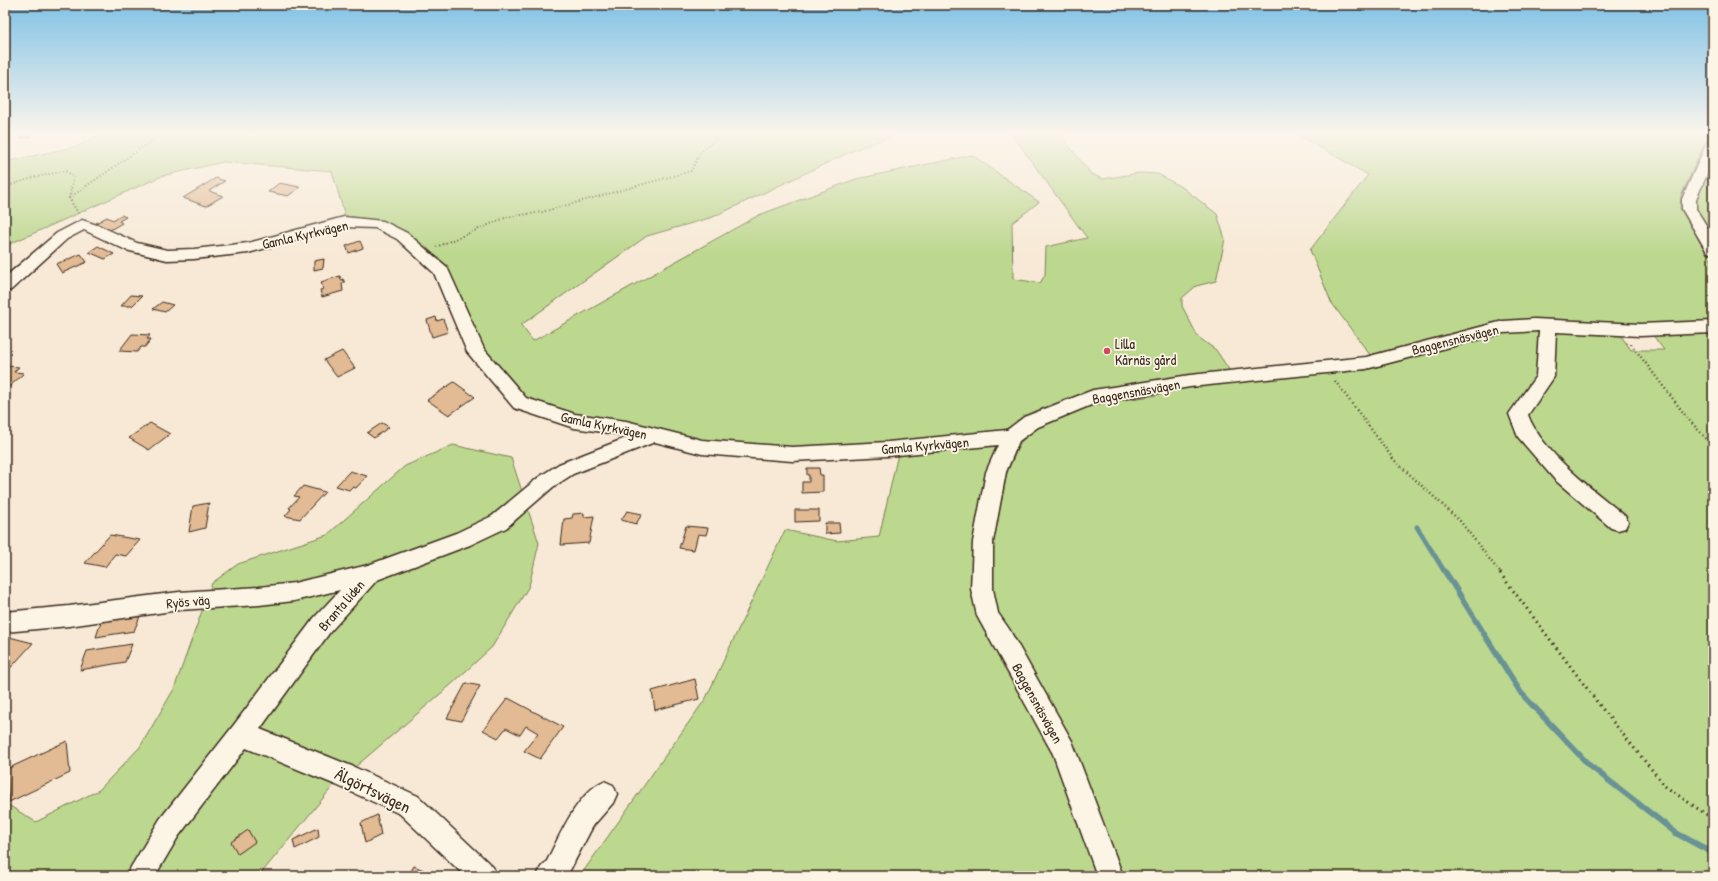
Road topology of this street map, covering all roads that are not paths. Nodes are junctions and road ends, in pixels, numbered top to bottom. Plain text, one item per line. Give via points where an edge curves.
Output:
1 (1700, 174) edge
2 (1713, 249) edge
3 (5, 286) edge
4 (1548, 326) junction
5 (1713, 327) edge
6 (655, 435) junction
7 (1011, 437) junction
8 (1618, 522) dead end
9 (369, 574) junction
10 (5, 622) edge
11 (242, 734) junction
12 (604, 794) dead end
13 (140, 876) edge
14 (484, 876) edge
15 (550, 876) edge
16 (1110, 876) edge

1 - 2 street via 1689,199 1689,209
3 - 6 street, Gamla Kyrkvägen via 62,236 82,225 132,247 167,255 248,248 344,222 378,224 402,236 440,271 476,352 520,403 574,421
4 - 5 street, Baggensnäsvägen via 1620,329
4 - 7 street, Baggensnäsvägen via 1503,326 1366,363 1190,381 1093,397 1031,422
4 - 8 street via 1545,377 1518,414 1525,432 1562,475
6 - 7 street, Gamla Kyrkvägen via 702,447 792,454 888,449
6 - 9 street, Branta liden via 566,470 546,482 499,522 463,539
7 - 16 street, Baggensnäsvägen via 996,472 983,542 982,589 988,616 1002,636 1063,748
9 - 10 street, Ryös väg via 294,592 179,601
9 - 11 street, Branta liden via 322,625
11 - 13 street, Branta liden via 169,828
11 - 14 street, Älgörtsvägen via 409,805
12 - 15 street via 584,817 556,870

